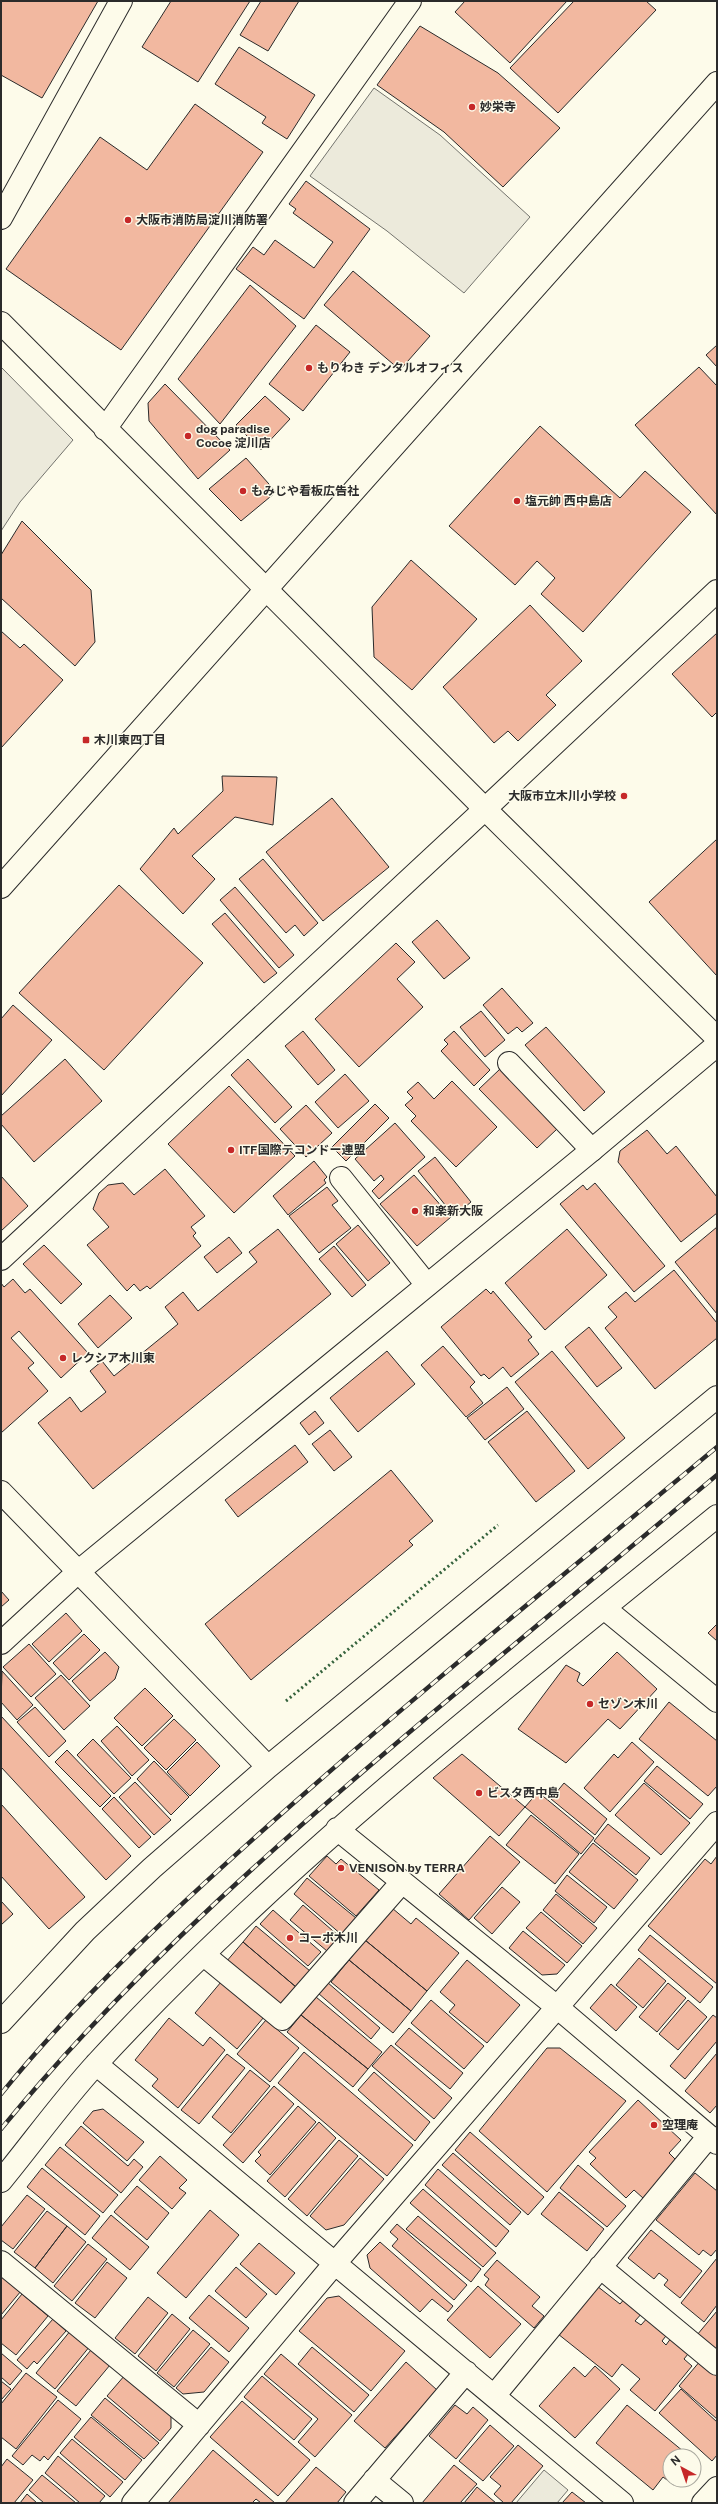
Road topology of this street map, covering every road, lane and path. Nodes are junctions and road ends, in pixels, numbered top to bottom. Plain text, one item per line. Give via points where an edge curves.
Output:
1 (122, 1) edge
2 (410, 1) edge
3 (717, 83) edge
4 (1, 218) edge
5 (1, 323) edge
6 (105, 429) junction
7 (266, 589) junction
8 (717, 591) edge
9 (485, 809) junction
10 (1, 887) edge
11 (717, 1038) edge
12 (717, 1044) edge
13 (509, 1063) dead end
14 (592, 1150) junction
15 (341, 1178) dead end
16 (1, 1259) edge
17 (427, 1285) junction
18 (717, 1397) edge
19 (1, 1492) edge
20 (717, 1516) edge
21 (79, 1571) junction
22 (604, 1608) junction
23 (1, 1643) edge
24 (717, 1701) edge
25 (268, 1767) junction
26 (717, 1823) edge
27 (338, 1829) junction
28 (402, 1882) junction
29 (204, 1955) junction
30 (557, 2007) junction
31 (1, 2022) edge
32 (96, 2064) junction
33 (713, 2140) edge
34 (1, 2181) edge
35 (1, 2262) edge
36 (336, 2262) junction
37 (600, 2267) junction
38 (717, 2364) edge
39 (466, 2372) junction
40 (494, 2396) junction
41 (199, 2425) junction
42 (374, 2480) junction
43 (717, 2488) edge
44 (133, 2503) edge
45 (355, 2503) edge
46 (402, 2503) edge
47 (622, 2503) edge
48 (703, 2503) edge

1 - 4 street
2 - 6 street
3 - 7 street
5 - 6 street
6 - 7 street
7 - 9 street
7 - 10 street
8 - 9 street
9 - 11 street
9 - 16 street
12 - 14 street
13 - 14 street
14 - 17 street
15 - 17 street
17 - 21 street
18 - 25 street
19 - 21 street
20 - 22 street
21 - 23 street
21 - 25 street
22 - 24 street
22 - 27 street
25 - 31 street via 152,1868 85,1931
26 - 30 street
27 - 28 street
27 - 29 street
28 - 29 street via 282,2019
28 - 30 street
29 - 32 street
30 - 33 street
30 - 36 street
32 - 34 street
32 - 36 street
33 - 37 street
35 - 41 street
36 - 39 street
36 - 41 street
37 - 38 street
37 - 40 street
39 - 40 street
39 - 42 street
40 - 47 street
41 - 44 street
42 - 45 street
42 - 46 street
43 - 48 street

